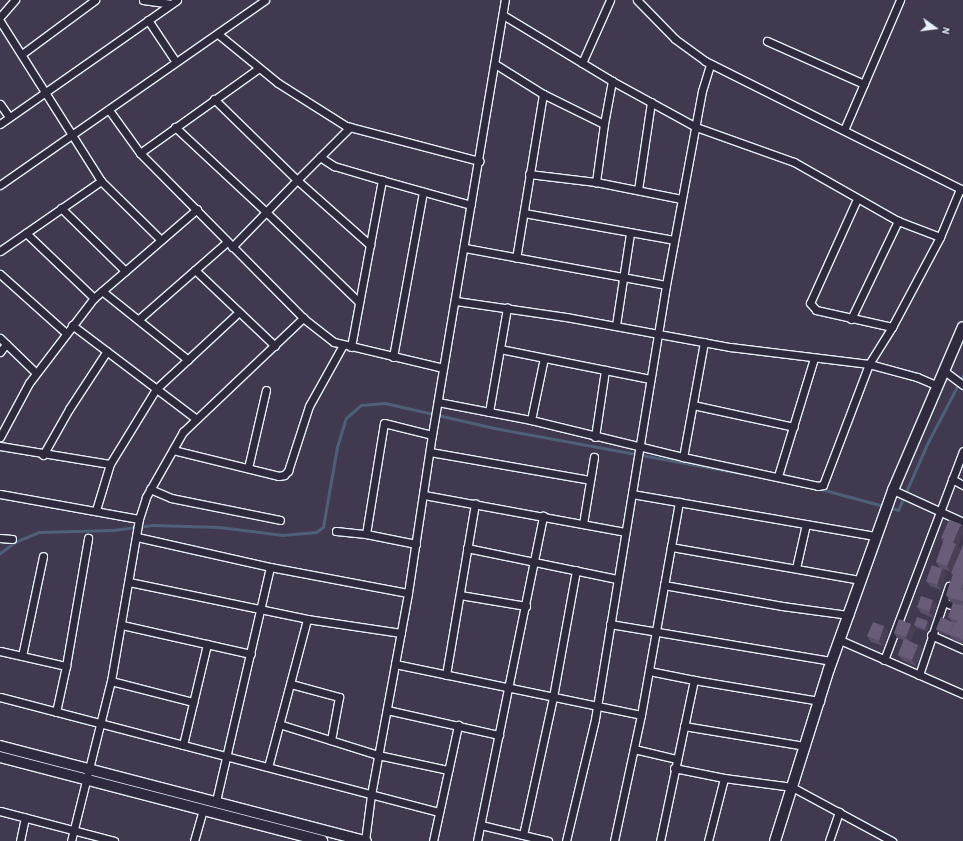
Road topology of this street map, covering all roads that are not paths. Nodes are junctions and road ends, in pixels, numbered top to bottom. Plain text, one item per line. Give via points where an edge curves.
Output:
1 (15, 0) edge
2 (95, 0) edge
3 (143, 0) edge
4 (177, 0) edge
5 (265, 0) edge
6 (505, 0) edge
7 (610, 0) edge
8 (637, 0) edge
9 (900, 0) edge
10 (170, 4) junction
11 (503, 15) junction
12 (0, 17) edge
13 (148, 20) junction
14 (0, 21) edge
15 (218, 34) junction
16 (767, 41) dead end
17 (22, 54) junction
18 (176, 62) junction
19 (582, 63) junction
20 (495, 64) junction
21 (710, 64) junction
22 (259, 68) junction
23 (612, 81) junction
24 (864, 84) junction
25 (46, 91) junction
26 (543, 94) junction
27 (214, 99) junction
28 (651, 102) junction
29 (0, 104) edge
30 (109, 110) junction
31 (9, 118) junction
32 (0, 124) edge
33 (604, 124) junction
34 (175, 127) junction
35 (350, 127) junction
36 (696, 127) junction
37 (844, 130) junction
38 (73, 132) junction
39 (140, 153) junction
40 (320, 157) junction
41 (479, 161) junction
42 (529, 174) junction
43 (297, 180) junction
44 (382, 180) junction
45 (101, 182) junction
46 (596, 182) junction
47 (0, 185) edge
48 (962, 189) edge
49 (638, 190) junction
50 (423, 192) junction
51 (681, 199) junction
52 (857, 199) junction
53 (471, 205) junction
54 (61, 208) junction
55 (197, 209) junction
56 (266, 212) junction
57 (524, 213) junction
58 (898, 221) junction
59 (26, 233) junction
60 (630, 233) junction
61 (940, 237) junction
62 (160, 239) junction
63 (674, 240) junction
64 (230, 245) junction
65 (370, 245) junction
66 (465, 248) junction
67 (0, 251) edge
68 (516, 258) junction
69 (195, 270) junction
70 (125, 271) junction
71 (0, 274) edge
72 (624, 277) junction
73 (666, 285) junction
74 (102, 291) junction
75 (94, 298) junction
76 (456, 301) junction
77 (359, 302) junction
78 (507, 308) junction
79 (239, 312) junction
80 (303, 318) junction
81 (139, 319) junction
82 (852, 319) junction
83 (72, 325) junction
84 (616, 326) junction
85 (892, 327) junction
86 (963, 327) edge
87 (66, 332) junction
88 (658, 333) junction
89 (0, 338) edge
90 (704, 342) junction
91 (6, 344) junction
92 (343, 345) junction
93 (275, 346) junction
94 (351, 347) junction
95 (500, 349) junction
96 (107, 351) junction
97 (0, 352) edge
98 (393, 357) junction
99 (544, 358) junction
100 (814, 358) junction
101 (188, 360) junction
102 (869, 364) junction
103 (444, 368) junction
104 (605, 370) junction
105 (944, 370) junction
106 (36, 374) junction
107 (650, 379) junction
108 (936, 385) junction
109 (963, 385) edge
110 (156, 389) junction
111 (266, 390) dead end
112 (438, 402) junction
113 (693, 405) junction
114 (489, 412) junction
115 (195, 418) junction
116 (531, 420) junction
117 (794, 427) junction
118 (432, 435) junction
119 (0, 437) edge
120 (594, 437) junction
121 (0, 446) edge
122 (639, 449) junction
123 (173, 450) junction
124 (963, 451) edge
125 (430, 452) junction
126 (43, 455) junction
127 (594, 457) dead end
128 (683, 457) junction
129 (110, 464) junction
130 (248, 468) junction
131 (778, 476) junction
132 (952, 479) junction
133 (590, 480) junction
134 (963, 485) edge
135 (150, 489) junction
136 (897, 491) junction
137 (0, 494) edge
138 (632, 494) junction
139 (424, 495) junction
140 (680, 502) junction
141 (475, 504) junction
142 (96, 510) junction
143 (939, 510) junction
144 (543, 516) junction
145 (280, 520) dead end
146 (139, 521) junction
147 (963, 522) edge
148 (583, 524) junction
149 (806, 524) junction
150 (336, 530) dead end
151 (625, 532) junction
152 (366, 534) junction
153 (137, 535) junction
154 (876, 536) junction
155 (0, 538) edge
156 (88, 538) dead end
157 (12, 539) dead end
158 (416, 544) junction
159 (671, 547) junction
160 (467, 548) junction
161 (43, 556) dead end
162 (534, 562) junction
163 (270, 567) junction
164 (796, 568) junction
165 (576, 570) junction
166 (953, 575) edge
167 (617, 579) junction
168 (860, 580) junction
169 (129, 582) junction
170 (664, 585) junction
171 (408, 593) junction
172 (460, 594) junction
173 (944, 602) junction
174 (526, 606) junction
175 (262, 610) junction
176 (963, 610) edge
177 (849, 614) junction
178 (308, 619) junction
179 (610, 624) junction
180 (122, 625) junction
181 (656, 632) junction
182 (401, 634) junction
183 (931, 635) junction
184 (840, 640) junction
185 (207, 644) junction
186 (963, 649) edge
187 (0, 651) edge
188 (251, 654) junction
189 (22, 656) junction
190 (884, 660) junction
191 (832, 661) junction
192 (395, 664) junction
193 (66, 666) junction
194 (649, 671) junction
195 (446, 675) junction
196 (919, 675) junction
197 (694, 680) junction
198 (111, 681) junction
199 (291, 684) junction
200 (509, 689) junction
201 (963, 694) edge
202 (0, 697) edge
203 (553, 697) junction
204 (820, 701) junction
205 (193, 702) junction
206 (595, 706) junction
207 (387, 710) junction
208 (56, 712) junction
209 (641, 715) junction
210 (101, 724) junction
211 (279, 724) junction
212 (458, 725) junction
213 (684, 726) junction
214 (499, 735) junction
215 (331, 740) junction
216 (183, 745) junction
217 (0, 746) edge
218 (805, 746) junction
219 (634, 749) junction
220 (378, 755) junction
221 (226, 756) junction
222 (0, 757) edge
223 (676, 759) junction
224 (268, 767) junction
225 (674, 768) junction
226 (90, 769) junction
227 (448, 770) junction
228 (724, 778) junction
229 (87, 780) junction
230 (792, 787) junction
231 (371, 795) junction
232 (216, 801) junction
233 (203, 810) junction
234 (0, 811) edge
235 (439, 812) junction
236 (839, 812) junction
237 (26, 818) junction
238 (481, 824) junction
239 (73, 831) junction
240 (523, 835) junction
241 (20, 841) edge
242 (70, 841) edge
243 (114, 841) edge
244 (194, 841) edge
245 (322, 841) edge
246 (366, 841) edge
247 (433, 841) edge
248 (477, 841) edge
249 (548, 841) edge
250 (566, 841) edge
251 (614, 841) edge
252 (660, 841) edge
253 (708, 841) edge
254 (775, 841) edge
255 (829, 841) edge
256 (892, 841) edge

1 - 12 street
2 - 17 street
3 - 10 street
4 - 10 street
5 - 15 street
6 - 11 street
7 - 19 street
8 - 21 street via 675,39
9 - 24 street
10 - 13 street
11 - 19 street
11 - 20 street
13 - 18 street
13 - 25 street
14 - 17 street
15 - 18 street
15 - 22 street
16 - 24 street
17 - 25 street
18 - 30 street
19 - 23 street
20 - 26 street
20 - 41 street
21 - 36 street
21 - 37 street
22 - 27 street
22 - 35 street via 278,83
23 - 28 street
23 - 33 street
24 - 37 street
25 - 31 street
25 - 38 street
26 - 33 street
26 - 42 street
27 - 34 street
27 - 43 street
28 - 36 street
28 - 49 street
29 - 31 street
30 - 38 street
30 - 39 street
31 - 32 street
33 - 46 street
34 - 39 street
34 - 56 street
35 - 40 street
35 - 41 street
36 - 51 street
36 - 52 street via 794,162
37 - 48 street
38 - 45 street
38 - 47 street
39 - 55 street
40 - 43 street
40 - 44 street via 334,166
41 - 53 street
42 - 46 street
42 - 57 street
43 - 56 street
43 - 65 street
44 - 50 street
44 - 65 street
45 - 54 street
45 - 62 street
46 - 49 street
48 - 61 street
49 - 51 street
50 - 53 street
50 - 98 street
51 - 63 street
52 - 58 street
52 - 82 street via 810,303 816,310
53 - 66 street
54 - 59 street
54 - 70 street
55 - 62 street
55 - 64 street
56 - 64 street
56 - 77 street
57 - 60 street
57 - 68 street
58 - 61 street
58 - 82 street
59 - 67 street
59 - 75 street
60 - 63 street
60 - 72 street
61 - 85 street
62 - 70 street
63 - 73 street
64 - 69 street
64 - 80 street
65 - 77 street
66 - 68 street
66 - 76 street
68 - 72 street
69 - 79 street
69 - 81 street
70 - 74 street
71 - 87 street
72 - 73 street
72 - 84 street
73 - 88 street
74 - 75 street
74 - 81 street
75 - 83 street
76 - 78 street
76 - 103 street
77 - 94 street
78 - 84 street
78 - 95 street
79 - 93 street
79 - 101 street
80 - 92 street via 334,342
80 - 93 street
81 - 101 street
82 - 85 street
83 - 87 street
83 - 96 street
84 - 88 street
85 - 102 street
86 - 105 street
87 - 106 street
88 - 90 street
88 - 107 street
89 - 91 street
90 - 100 street
90 - 113 street
91 - 97 street
91 - 106 street
92 - 94 street
92 - 130 street via 309,406 288,471 279,476
93 - 115 street
94 - 98 street
95 - 99 street
95 - 114 street
96 - 110 street
96 - 126 street
98 - 103 street
99 - 104 street
99 - 116 street
100 - 102 street
100 - 117 street
101 - 110 street
102 - 108 street
102 - 131 street via 826,481 818,486
103 - 112 street
104 - 107 street
104 - 120 street
105 - 108 street
105 - 109 street
106 - 119 street
107 - 122 street
108 - 136 street
110 - 115 street
110 - 129 street
111 - 130 street
112 - 114 street
112 - 118 street
113 - 117 street
113 - 128 street
114 - 116 street
115 - 123 street
116 - 120 street
117 - 131 street
118 - 125 street
118 - 152 street via 384,423
120 - 122 street
121 - 126 street
122 - 128 street
122 - 138 street
123 - 130 street
123 - 135 street
124 - 132 street
125 - 133 street
125 - 139 street
126 - 129 street
127 - 133 street
128 - 131 street
129 - 142 street
132 - 134 street
132 - 143 street
133 - 148 street
135 - 145 street via 171,498
135 - 146 street
136 - 143 street
136 - 154 street via 887,507
137 - 142 street
138 - 140 street
138 - 151 street
139 - 141 street
139 - 158 street
140 - 149 street
140 - 159 street
141 - 144 street
141 - 160 street
142 - 146 street
143 - 147 street
143 - 190 street
144 - 148 street
144 - 162 street
146 - 153 street
148 - 151 street
149 - 154 street
149 - 164 street
150 - 152 street
151 - 167 street
152 - 158 street
153 - 163 street
153 - 169 street
154 - 168 street
155 - 157 street
156 - 193 street
158 - 171 street
159 - 164 street
159 - 170 street
160 - 162 street
160 - 172 street
161 - 189 street
162 - 165 street
162 - 174 street
163 - 171 street
163 - 175 street
164 - 168 street
165 - 167 street
165 - 203 street
166 - 173 street
167 - 179 street
168 - 177 street
169 - 175 street
169 - 180 street
170 - 177 street via 782,606
170 - 181 street
171 - 182 street
172 - 174 street
172 - 195 street
173 - 176 street
173 - 183 street
174 - 200 street
175 - 178 street
175 - 188 street
177 - 184 street
178 - 182 street
178 - 199 street
179 - 181 street
179 - 206 street
180 - 185 street
180 - 198 street
181 - 191 street
181 - 194 street
182 - 192 street
183 - 186 street
183 - 196 street
184 - 190 street
184 - 191 street
185 - 188 street
185 - 205 street
187 - 189 street
188 - 221 street
189 - 193 street
190 - 196 street
191 - 204 street
192 - 195 street
192 - 207 street
193 - 208 street
194 - 197 street
194 - 209 street
195 - 200 street
196 - 201 street
197 - 204 street
197 - 213 street
198 - 205 street
198 - 210 street
199 - 211 street
199 - 215 street via 339,697
200 - 203 street
200 - 214 street
202 - 208 street
203 - 206 street
203 - 240 street
204 - 218 street
205 - 216 street
206 - 209 street
206 - 250 street via 595,719
207 - 212 street
207 - 220 street
208 - 210 street
209 - 219 street
210 - 216 street
210 - 226 street
211 - 215 street
211 - 224 street
212 - 214 street
212 - 227 street
213 - 218 street
213 - 223 street
214 - 238 street
215 - 220 street
216 - 221 street
217 - 226 street
218 - 230 street
219 - 223 street
219 - 251 street
220 - 227 street
220 - 231 street
221 - 224 street
221 - 232 street
222 - 229 street
223 - 225 street
224 - 231 street
225 - 228 street
225 - 252 street
226 - 229 street
226 - 232 street
227 - 235 street
228 - 230 street
228 - 253 street
229 - 233 street
229 - 239 street
230 - 236 street
230 - 254 street
231 - 235 street
231 - 246 street
232 - 246 street
233 - 244 street
233 - 245 street
234 - 237 street
235 - 247 street
236 - 255 street
236 - 256 street
237 - 239 street
237 - 241 street
238 - 240 street
238 - 248 street
239 - 242 street
239 - 243 street
240 - 249 street

